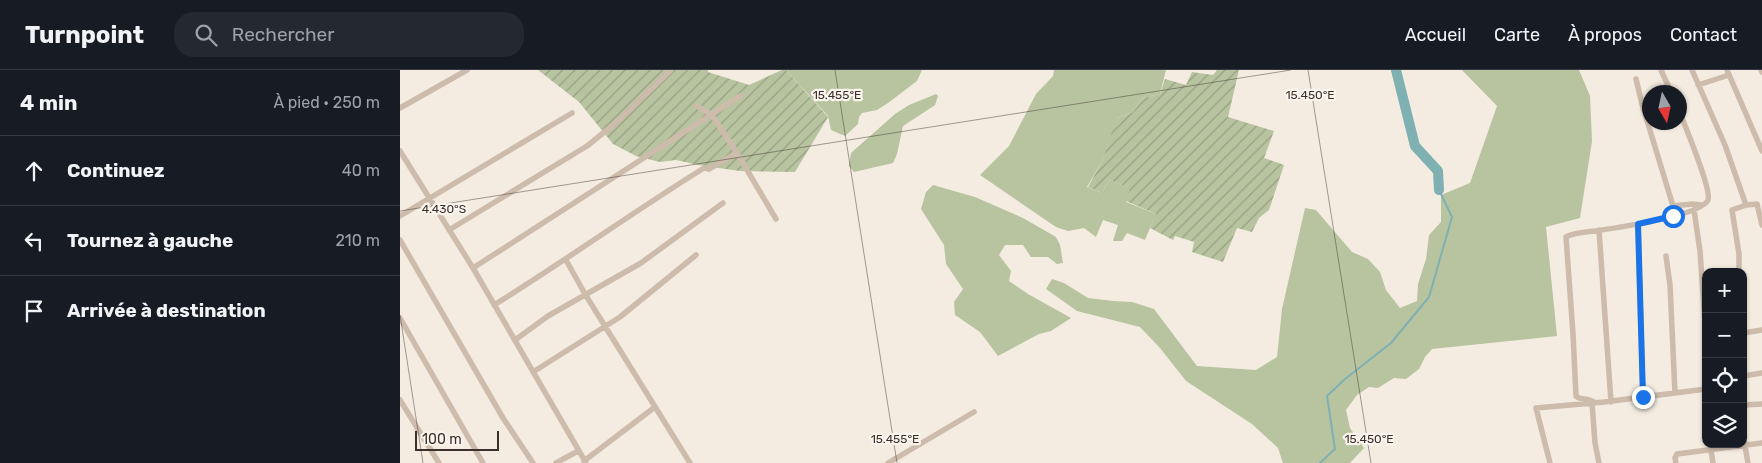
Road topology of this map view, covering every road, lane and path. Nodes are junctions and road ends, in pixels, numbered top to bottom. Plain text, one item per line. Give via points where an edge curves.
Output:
1 (467, 70) edge
2 (671, 70) edge
3 (1661, 70) edge
4 (1692, 70) edge
5 (1728, 72) edge
6 (1636, 79) dead end
7 (1668, 85) edge
8 (1698, 85) junction
9 (740, 96) dead end
10 (697, 106) dead end
11 (400, 108) edge
12 (572, 113) dead end
13 (712, 115) junction
14 (1686, 130) edge
15 (400, 151) edge
16 (1762, 151) edge
17 (737, 153) junction
18 (430, 199) junction
19 (723, 203) dead end
20 (1702, 205) junction
21 (1746, 205) junction
22 (1694, 210) junction
23 (400, 216) edge
24 (776, 219) dead end
25 (1638, 224) junction
26 (1762, 225) edge
27 (449, 230) junction
28 (1599, 230) junction
29 (400, 240) edge
30 (696, 256) dead end
31 (1666, 256) dead end
32 (566, 260) junction
33 (473, 268) junction
34 (1739, 268) edge
35 (585, 294) junction
36 (494, 305) junction
37 (1704, 313) edge
38 (400, 318) edge
39 (604, 326) junction
40 (1762, 330) edge
41 (1747, 332) edge
42 (514, 340) junction
43 (533, 372) junction
44 (1762, 373) edge
45 (1747, 375) edge
46 (1702, 390) edge
47 (1675, 393) junction
48 (1643, 397) junction
49 (400, 400) edge
50 (1610, 402) junction
51 (1593, 403) junction
52 (1762, 404) edge
53 (1747, 405) edge
54 (655, 407) junction
55 (974, 412) dead end
56 (1762, 443) edge
57 (1747, 445) edge
58 (1724, 448) edge
59 (1745, 448) edge
60 (1711, 450) junction
61 (578, 451) junction
62 (585, 462) edge
63 (439, 463) edge
64 (483, 463) edge
65 (533, 463) edge
66 (556, 463) edge
67 (690, 463) edge
68 (888, 463) edge
69 (1550, 463) edge
70 (1599, 463) edge
71 (1676, 463) edge
72 (1713, 463) edge
73 (1748, 463) edge

1 - 11 street
2 - 27 street via 618,121 586,146
3 - 7 street
4 - 8 street
5 - 8 street
5 - 16 street
6 - 20 street via 1673,206
8 - 21 street
9 - 13 street
10 - 13 street
12 - 18 street
13 - 17 street
13 - 33 street
14 - 20 street via 1709,197
15 - 18 street
17 - 24 street
17 - 32 street via 709,169 704,168
18 - 23 street
18 - 27 street
19 - 35 street via 641,263
20 - 22 street
21 - 26 street via 1758,206
21 - 34 street via 1732,210
22 - 25 street
22 - 37 street
25 - 28 street
25 - 48 street
27 - 33 street
28 - 50 street
28 - 51 street via 1566,237 1576,396 1590,399
29 - 65 street via 503,418
30 - 39 street
31 - 47 street
32 - 35 street
32 - 36 street
33 - 36 street
35 - 39 street
35 - 42 street
36 - 42 street
38 - 64 street
39 - 43 street
39 - 54 street
40 - 41 street
42 - 43 street
43 - 61 street
44 - 45 street
46 - 47 street
47 - 48 street
48 - 50 street
49 - 63 street
50 - 51 street
51 - 69 street via 1536,408
51 - 70 street
52 - 53 street
54 - 62 street
54 - 67 street
55 - 68 street
56 - 57 street
58 - 60 street
59 - 73 street
60 - 71 street via 1678,454
60 - 72 street
61 - 62 street
61 - 66 street

